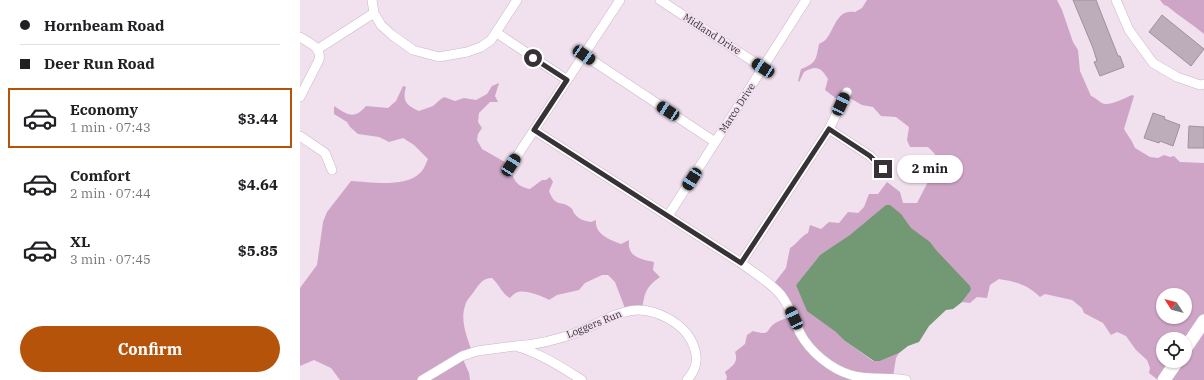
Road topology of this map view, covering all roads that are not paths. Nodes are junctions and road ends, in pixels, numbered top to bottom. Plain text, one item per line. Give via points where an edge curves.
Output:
1 (372, 0) edge
2 (517, 0) edge
3 (620, 0) edge
4 (660, 0) edge
5 (806, 0) edge
6 (1116, 0) edge
7 (374, 13) junction
8 (496, 33) junction
9 (300, 37) edge
10 (318, 49) junction
11 (584, 55) junction
12 (763, 68) junction
13 (567, 80) junction
14 (1204, 84) edge
15 (846, 92) dead end
16 (300, 97) edge
17 (829, 129) junction
18 (534, 130) junction
19 (300, 136) edge
20 (716, 142) junction
21 (511, 165) dead end
22 (883, 169) dead end
23 (332, 170) dead end
24 (668, 216) junction
25 (741, 263) junction
26 (1204, 321) edge
27 (1192, 339) edge
28 (515, 346) junction
29 (1172, 368) edge
30 (422, 380) edge
31 (582, 380) edge
32 (687, 380) edge
33 (906, 380) edge
34 (1164, 380) edge

1 - 7 street
2 - 8 street
3 - 11 street
4 - 12 street, Midland Drive
5 - 12 street, Marco Drive
6 - 14 street via 1129,30 1153,63 1177,77
7 - 8 street via 381,25 402,43 413,50 439,57 481,47
7 - 10 street
8 - 13 street
9 - 10 street
10 - 16 street via 319,60
11 - 13 street
11 - 20 street
12 - 20 street, Marco Drive
13 - 18 street
15 - 17 street
17 - 22 street via 870,156
17 - 25 street
18 - 21 street
18 - 24 street
19 - 23 street via 325,153
20 - 24 street, Marco Drive
24 - 25 street
25 - 33 street via 780,294 801,334 820,358 850,375 878,380
26 - 27 street
28 - 30 street, Loggers Run via 462,356
28 - 31 street via 556,364
28 - 32 street, Loggers Run via 562,337 617,314 639,309 666,318 683,330 693,342 697,363
29 - 34 street

